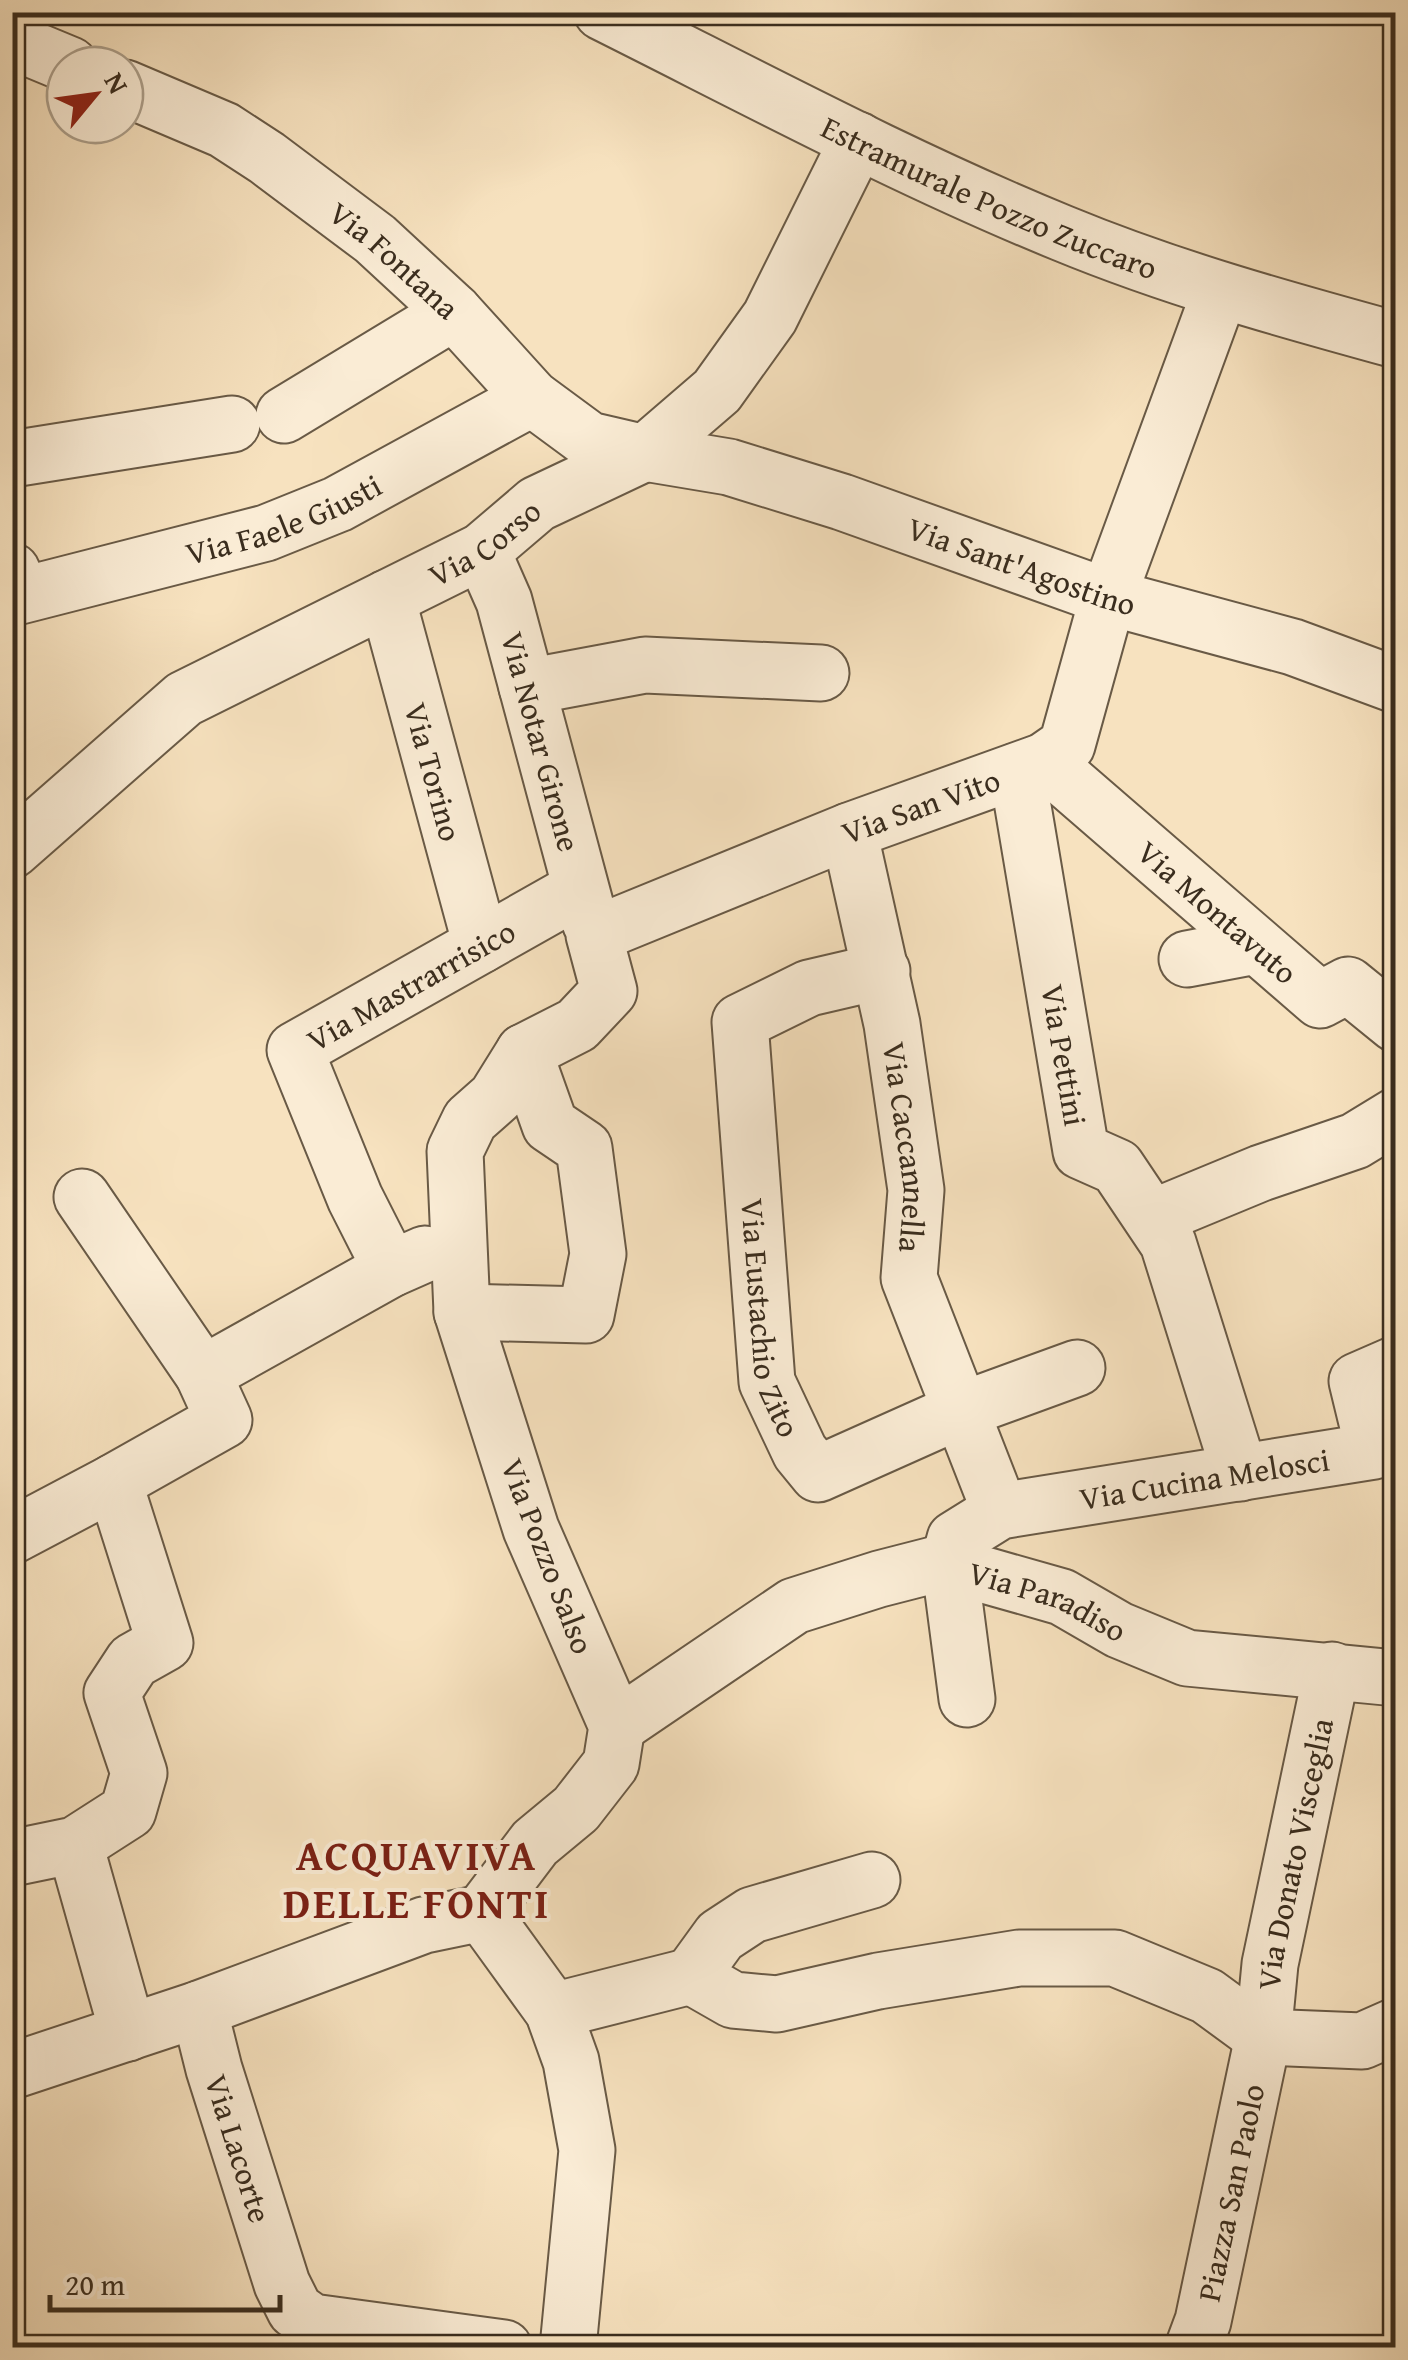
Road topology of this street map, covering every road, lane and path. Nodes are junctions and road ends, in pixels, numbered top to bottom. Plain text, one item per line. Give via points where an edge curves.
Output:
1 (602, 12) edge
2 (12, 41) edge
3 (45, 55) edge
4 (145, 96) edge
5 (858, 140) junction
6 (1220, 292) junction
7 (454, 312) junction
8 (1396, 340) edge
9 (532, 398) junction
10 (645, 453) junction
11 (12, 459) edge
12 (482, 551) junction
13 (14, 584) edge
14 (1108, 596) junction
15 (387, 598) junction
16 (821, 674) dead end
17 (1396, 685) edge
18 (527, 686) junction
19 (1030, 766) junction
20 (848, 832) junction
21 (12, 850) edge
22 (587, 912) junction
23 (481, 945) junction
24 (1256, 946) junction
25 (1187, 959) dead end
26 (882, 971) junction
27 (1396, 1024) edge
28 (524, 1052) junction
29 (1396, 1116) edge
30 (82, 1198) dead end
31 (1152, 1218) junction
32 (458, 1239) junction
33 (392, 1269) junction
34 (462, 1312) junction
35 (1396, 1364) edge
36 (1077, 1368) dead end
37 (203, 1374) junction
38 (959, 1411) junction
39 (1385, 1460) edge
40 (1240, 1474) junction
41 (114, 1482) junction
42 (1000, 1511) junction
43 (12, 1536) edge
44 (949, 1562) junction
45 (1332, 1670) junction
46 (1396, 1678) edge
47 (966, 1699) dead end
48 (616, 1726) junction
49 (75, 1845) junction
50 (12, 1858) edge
51 (872, 1880) dead end
52 (482, 1912) junction
53 (691, 1976) junction
54 (198, 2010) junction
55 (554, 2010) junction
56 (1396, 2026) edge
57 (128, 2033) junction
58 (1264, 2037) junction
59 (12, 2071) edge
60 (504, 2348) edge
61 (568, 2348) edge
62 (1193, 2348) edge

1 - 5 street, Estramurale Pozzo Zuccaro
2 - 3 street
4 - 7 street, Via Fontana via 224,130 268,158 376,239
5 - 6 street, Estramurale Pozzo Zuccaro via 1062,233
5 - 10 street, Via Corso via 770,317 717,391
6 - 8 street, Estramurale Pozzo Zuccaro
6 - 14 street, Via San Vito
7 - 9 street, Via Fontana
7 - 11 street via 258,420
9 - 10 street, Via Fontana via 589,440
9 - 13 street, Via Faele Giusti via 338,504 266,533
10 - 12 street, Via Corso via 537,504
10 - 14 street, Via Sant'Agostino via 766,478
12 - 15 street, Via Corso
12 - 18 street, Via Notar Girone via 504,601
14 - 17 street, Via Sant'Agostino
14 - 19 street, Via San Vito via 1067,745
15 - 21 street, Via Corso via 184,699
15 - 23 street, Via Torino
16 - 18 street via 645,665
18 - 22 street, Via Notar Girone
19 - 20 street, Via San Vito
19 - 24 street, Via Montavuto
19 - 31 street, Via Pettini via 1082,1151 1117,1167
20 - 22 street, Via San Vito
20 - 26 street, Via Caccannella
22 - 23 street, Via Mastrarrisico
22 - 28 street via 609,991 577,1026
23 - 33 street, Via Mastrarrisico via 294,1050
24 - 25 street
24 - 27 street, Via Montavuto via 1320,1000 1348,985
26 - 38 street, Via Caccannella via 916,1190 909,1278
26 - 38 street, Via Eustachio Zito via 809,988 740,1022 767,1382 800,1452 818,1474
28 - 32 street, Via Pozzo Salso via 496,1097 470,1120 455,1151
28 - 34 street via 550,1125 584,1148 598,1254 586,1314
29 - 31 street via 1355,1140
30 - 37 street
31 - 40 street, Via Pettini via 1168,1243
32 - 33 street
32 - 34 street, Via Pozzo Salso
33 - 37 street
34 - 48 street, Via Pozzo Salso via 531,1530
35 - 39 street, Via Cucina Melosci via 1357,1381
36 - 38 street, Via Eustachio Zito
37 - 41 street via 224,1420
38 - 42 street, Via Caccannella
39 - 40 street, Via Cucina Melosci
40 - 42 street, Via Cucina Melosci
41 - 43 street
41 - 49 street via 166,1644 133,1662 112,1693 139,1772 128,1811
42 - 44 street, Via Cucina Melosci via 955,1539
44 - 45 street, Via Paradiso via 1062,1597 1187,1658
44 - 47 street
44 - 48 street, Via Paradiso via 794,1606
45 - 46 street, Via Paradiso
45 - 58 street, Via Donato Visceglia via 1270,1964
48 - 52 street via 612,1764 576,1809 535,1843
49 - 50 street
49 - 57 street
51 - 53 street via 752,1915 720,1936
52 - 54 street via 424,1924
52 - 55 street
53 - 55 street
53 - 58 street via 733,2000 777,2004 1019,1958 1114,1958 1207,1996
54 - 57 street
54 - 60 street, Via Lacorte via 294,2310 312,2322
55 - 61 street via 587,2150
56 - 58 street via 1362,2041
57 - 59 street
58 - 62 street, Piazza San Paolo

